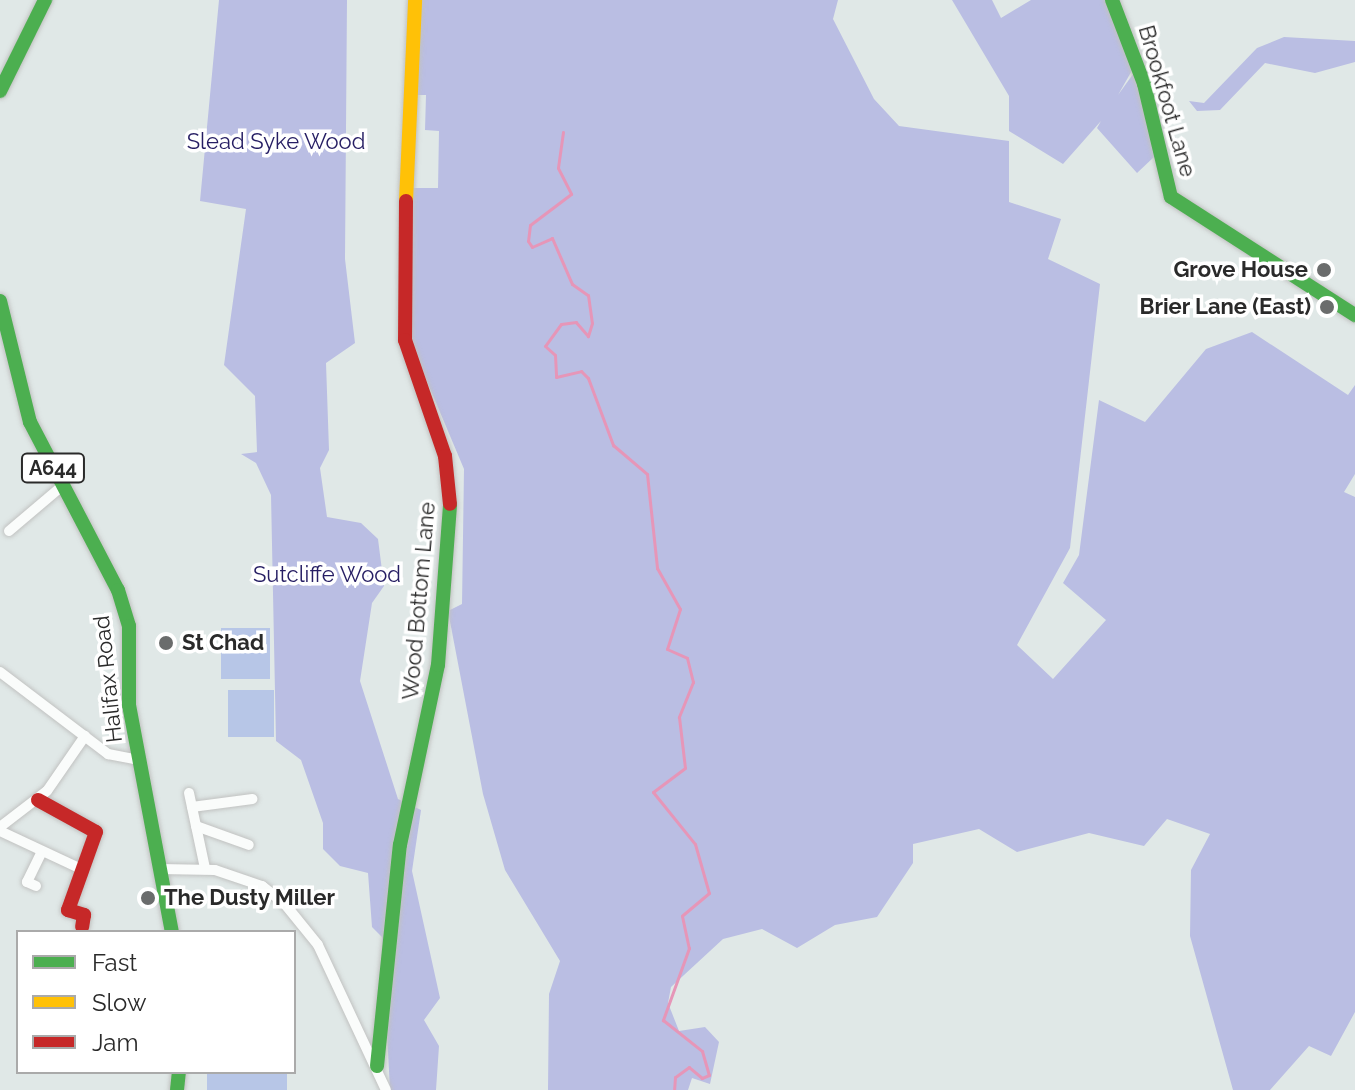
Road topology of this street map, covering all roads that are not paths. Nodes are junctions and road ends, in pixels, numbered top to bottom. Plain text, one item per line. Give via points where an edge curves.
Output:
1 (45, 0) edge
2 (415, 0) edge
3 (1112, 0) edge
4 (0, 91) edge
5 (0, 301) edge
6 (1351, 312) edge
7 (62, 486) junction
8 (9, 531) dead end
9 (0, 672) edge
10 (85, 736) junction
11 (138, 760) junction
12 (189, 793) dead end
13 (252, 799) dead end
14 (38, 800) junction
15 (192, 807) junction
16 (196, 826) junction
17 (0, 829) edge
18 (249, 845) dead end
19 (42, 851) junction
20 (77, 867) dead end
21 (205, 868) junction
22 (160, 869) junction
23 (36, 886) dead end
24 (82, 927) dead end
25 (172, 930) edge
26 (377, 1066) junction
27 (386, 1090) edge

1 - 4 street
2 - 26 street, Wood Bottom Lane via 401,297 405,340 445,456 451,514 438,665 400,845
3 - 6 street, Brookfoot Lane via 1144,84 1171,197
5 - 7 street, Halifax Road / A644 via 30,422
7 - 8 street
7 - 11 street, Halifax Road / A644 via 129,626
9 - 10 street
10 - 11 street via 108,754
10 - 14 street
11 - 22 street, Halifax Road / A644
12 - 15 street
13 - 15 street
14 - 17 street
14 - 24 street via 96,832 68,910 84,915
15 - 16 street
16 - 18 street
16 - 21 street
17 - 19 street
19 - 20 street
19 - 23 street via 27,882
21 - 22 street
21 - 26 street via 262,886 297,917 318,945
22 - 25 street, Halifax Road / A644
26 - 27 street

